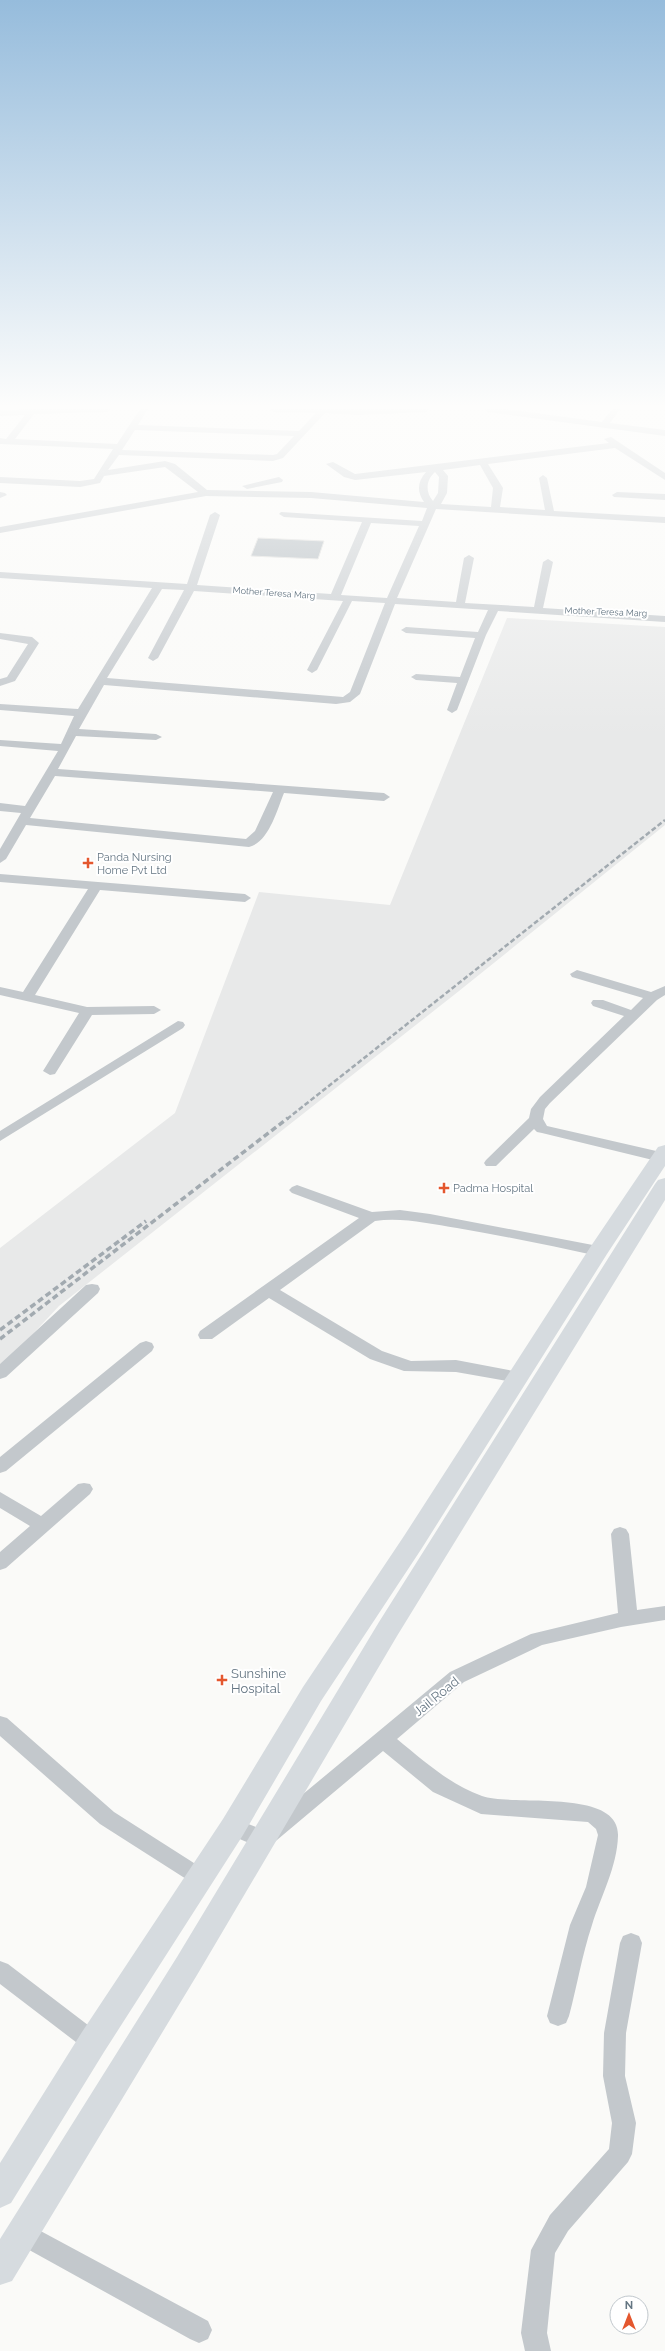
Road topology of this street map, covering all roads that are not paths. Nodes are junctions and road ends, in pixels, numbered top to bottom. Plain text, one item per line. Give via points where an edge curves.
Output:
1 (49, 519) edge
2 (214, 519) edge
3 (363, 519) edge
4 (368, 519) junction
5 (427, 519) edge
6 (424, 524) junction
7 (0, 530) edge
8 (469, 558) dead end
9 (548, 562) dead end
10 (0, 575) edge
11 (159, 585) junction
12 (191, 587) junction
13 (335, 597) junction
14 (350, 598) junction
15 (391, 601) junction
16 (460, 605) junction
17 (495, 607) junction
18 (543, 610) junction
19 (665, 614) edge
20 (665, 619) edge
21 (665, 624) edge
22 (406, 630) dead end
23 (481, 635) junction
24 (0, 636) edge
25 (153, 658) dead end
26 (312, 670) dead end
27 (416, 677) dead end
28 (464, 680) junction
29 (100, 682) junction
30 (0, 683) edge
31 (0, 707) edge
32 (452, 710) dead end
33 (81, 713) junction
34 (72, 732) junction
35 (156, 737) dead end
36 (0, 743) edge
37 (65, 748) junction
38 (51, 772) junction
39 (280, 789) junction
40 (384, 797) dead end
41 (0, 807) edge
42 (29, 810) junction
43 (22, 821) junction
44 (5, 842) edge
45 (0, 859) edge
46 (0, 878) edge
47 (96, 886) junction
48 (246, 898) dead end
49 (577, 974) dead end
50 (0, 991) edge
51 (659, 994) edge
52 (27, 997) junction
53 (598, 1003) dead end
54 (154, 1010) dead end
55 (87, 1011) junction
56 (634, 1015) junction
57 (178, 1025) dead end
58 (50, 1071) dead end
59 (536, 1119) junction
60 (0, 1137) edge
61 (663, 1154) edge
62 (491, 1163) dead end
63 (665, 1184) edge
64 (297, 1190) dead end
65 (371, 1217) junction
66 (598, 1251) junction
67 (92, 1289) dead end
68 (269, 1291) junction
69 (206, 1335) dead end
70 (146, 1347) dead end
71 (0, 1373) edge
72 (518, 1377) junction
73 (0, 1467) edge
74 (84, 1489) dead end
75 (0, 1499) edge
76 (43, 1526) junction
77 (620, 1534) dead end
78 (0, 1563) edge
79 (665, 1613) edge
80 (628, 1619) junction
81 (0, 1724) edge
82 (383, 1739) junction
83 (233, 1827) junction
84 (264, 1839) junction
85 (201, 1878) junction
86 (631, 1943) dead end
87 (0, 1970) edge
88 (558, 2016) dead end
89 (93, 2042) junction
90 (0, 2192) edge
91 (22, 2233) junction
92 (0, 2269) edge
93 (199, 2330) dead end
94 (538, 2351) edge

1 - 7 street
2 - 12 street
3 - 4 street
4 - 6 street
4 - 13 street
5 - 6 street
6 - 15 street
8 - 16 street
9 - 18 street
10 - 11 street, Mother Teresa Marg
11 - 12 street, Mother Teresa Marg
11 - 29 street
12 - 13 street, Mother Teresa Marg
12 - 25 street
13 - 14 street, Mother Teresa Marg
14 - 15 street, Mother Teresa Marg
14 - 26 street
15 - 16 street, Mother Teresa Marg
15 - 29 street via 354,694 346,700
16 - 17 street, Mother Teresa Marg
17 - 18 street, Mother Teresa Marg
17 - 23 street
18 - 19 street, Mother Teresa Marg
18 - 20 street, Mother Teresa Marg
18 - 21 street, Mother Teresa Marg via 577,618
22 - 23 street
23 - 28 street
24 - 30 street via 28,638 34,643 11,679
27 - 28 street
28 - 32 street
29 - 33 street
31 - 33 street
33 - 34 street
34 - 35 street
34 - 37 street
36 - 37 street
37 - 38 street
38 - 39 street
38 - 42 street
39 - 40 street
39 - 43 street via 260,833 249,843
41 - 42 street
42 - 43 street
43 - 44 street
44 - 45 street
46 - 47 street
47 - 48 street
47 - 52 street
49 - 51 street
50 - 52 street
51 - 56 street
52 - 55 street
53 - 56 street
54 - 55 street
55 - 58 street
56 - 59 street via 545,1100 538,1109
57 - 60 street
59 - 61 street via 542,1129
59 - 62 street
61 - 66 main road
63 - 84 main road via 393,1622
64 - 65 street
65 - 66 street via 419,1217 488,1228
65 - 68 street
66 - 72 main road
67 - 71 street
68 - 69 street
68 - 72 street via 376,1355 395,1363 410,1367 463,1367
70 - 73 street
72 - 83 main road via 312,1694
74 - 76 street
75 - 76 street
76 - 78 street
77 - 80 street
79 - 80 street, Jail Road
80 - 82 street, Jail Road via 538,1639 457,1676
81 - 85 street via 107,1818
82 - 84 street, Jail Road
82 - 88 street via 440,1786 481,1805 592,1814 605,1824 608,1835 597,1887 581,1926
83 - 84 street
83 - 85 main road
84 - 91 main road
85 - 89 main road
86 - 94 street via 615,2033 614,2076 624,2124 620,2154 559,2223 543,2250 534,2333
87 - 89 street
89 - 90 main road
91 - 92 main road
91 - 93 street

